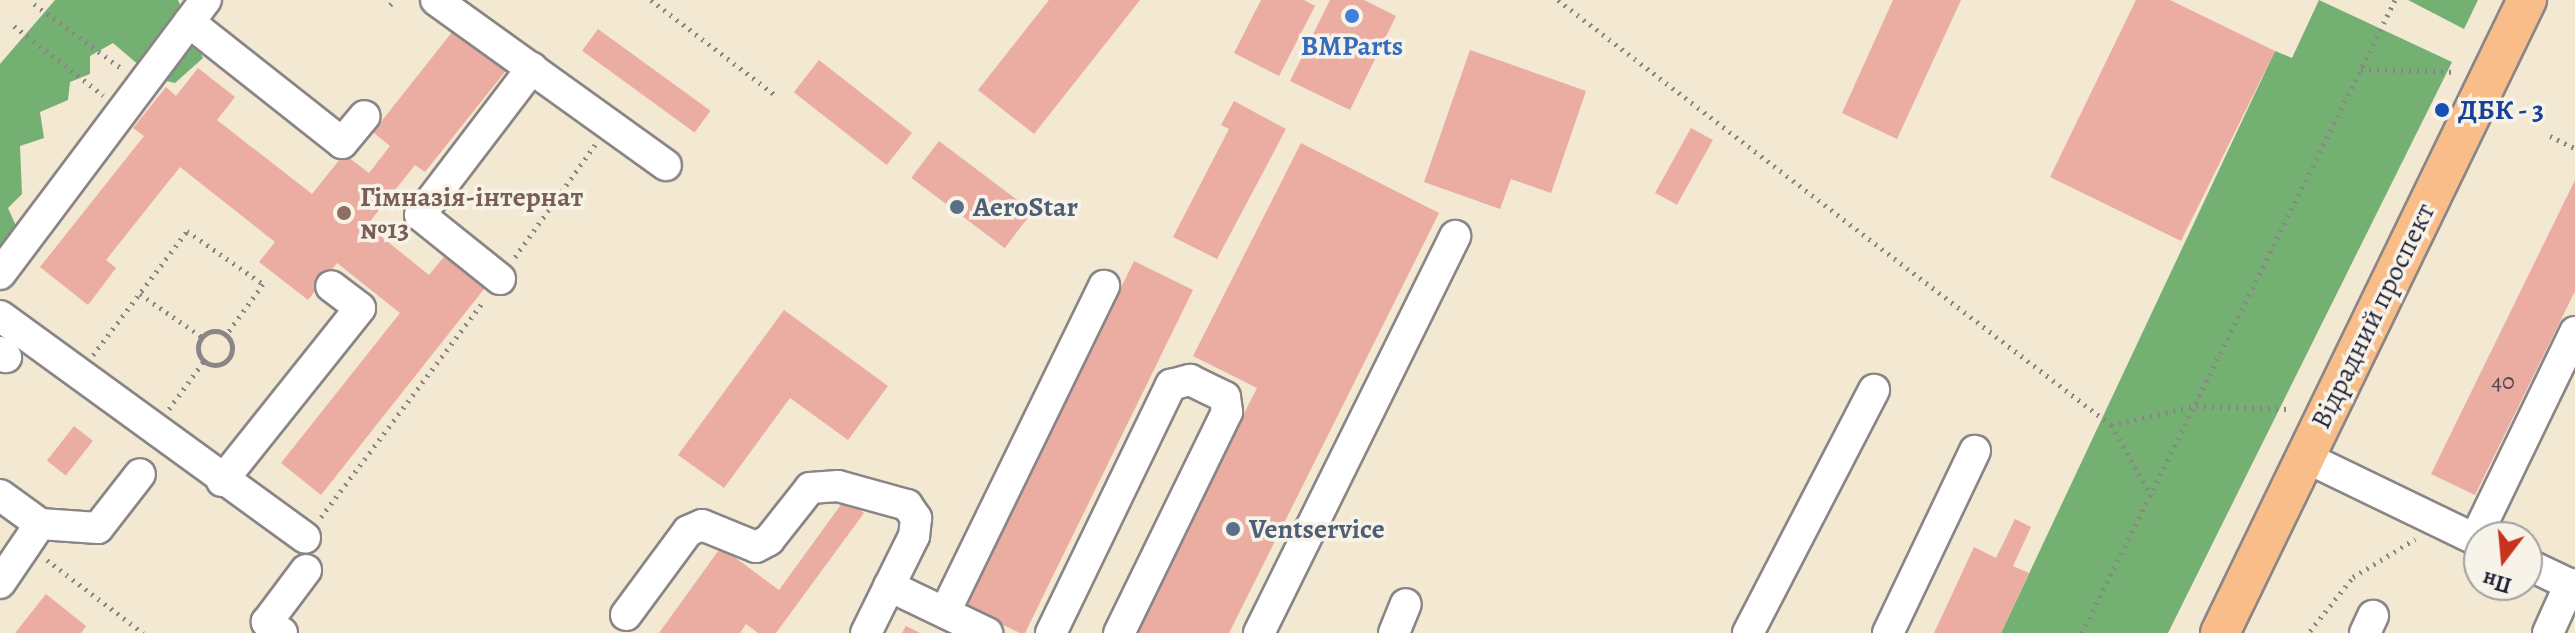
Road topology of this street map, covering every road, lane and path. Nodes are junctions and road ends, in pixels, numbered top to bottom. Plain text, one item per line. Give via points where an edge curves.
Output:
1 (436, 0) edge
2 (651, 0) edge
3 (1558, 0) edge
4 (2395, 0) edge
5 (2527, 0) edge
6 (34, 4) dead end
7 (198, 11) edge
8 (14, 26) dead end
9 (532, 68) junction
10 (2360, 69) junction
11 (2456, 72) dead end
12 (141, 82) junction
13 (774, 94) dead end
14 (122, 111) junction
15 (365, 116) dead end
16 (610, 124) junction
17 (2550, 136) dead end
18 (2575, 148) edge
19 (666, 165) dead end
20 (1455, 236) dead end
21 (0, 274) edge
22 (500, 279) junction
23 (331, 286) dead end
24 (1104, 286) dead end
25 (140, 294) junction
26 (0, 316) edge
27 (2575, 332) edge
28 (226, 335) junction
29 (202, 337) junction
30 (204, 361) junction
31 (78, 374) junction
32 (1874, 390) dead end
33 (2196, 406) junction
34 (2289, 409) dead end
35 (2111, 425) junction
36 (153, 431) junction
37 (1975, 451) dead end
38 (2305, 457) junction
39 (140, 474) dead end
40 (222, 481) junction
41 (0, 495) edge
42 (2151, 495) junction
43 (2486, 521) edge
44 (2463, 533) edge
45 (34, 534) junction
46 (2418, 536) dead end
47 (305, 538) joint
48 (306, 570) dead end
49 (2543, 572) edge
50 (0, 583) edge
51 (889, 586) junction
52 (2572, 586) edge
53 (1406, 604) dead end
54 (945, 612) junction
55 (626, 615) dead end
56 (2310, 631) dead end
57 (143, 633) edge
58 (282, 633) edge
59 (866, 633) edge
60 (987, 633) edge
61 (1051, 633) edge
62 (1119, 633) edge
63 (1259, 633) edge
64 (1394, 633) edge
65 (1748, 633) edge
66 (1888, 633) edge
67 (2082, 633) edge
68 (2220, 633) edge
69 (2548, 633) edge

1 - 9 lane
2 - 13 path
3 - 35 path
4 - 10 path
5 - 38 main road, Відрадний проспект
6 - 12 path
7 - 12 lane
7 - 15 lane via 342,143
8 - 14 path
9 - 16 lane
9 - 22 lane via 420,215
10 - 11 path
10 - 33 path
12 - 14 lane
14 - 21 lane
16 - 19 lane
16 - 22 path
17 - 18 path
20 - 63 lane
22 - 47 path
23 - 40 lane via 360,308
24 - 54 lane
25 - 28 path via 187,231 263,284
25 - 29 path
25 - 31 path
26 - 31 lane
27 - 43 lane
28 - 29 path via 213,331
28 - 30 path via 232,346 229,359 217,365
29 - 30 path via 198,350
30 - 36 path
31 - 36 lane
32 - 65 lane
33 - 34 path
33 - 35 path
33 - 42 path
35 - 42 path
36 - 40 lane
37 - 66 lane
38 - 44 lane
38 - 68 main road, Відрадний проспект
39 - 45 lane via 98,528
40 - 47 lane
41 - 45 lane
42 - 67 path
45 - 50 lane
45 - 57 path
46 - 56 path via 2353,577
48 - 58 lane via 267,622
49 - 52 lane
51 - 54 lane
51 - 55 lane via 914,536 916,518 907,505 838,486 810,488 769,540 756,547 702,525 688,531
51 - 59 lane
52 - 69 lane
53 - 64 lane
54 - 60 lane
61 - 62 lane via 1171,385 1190,380 1225,397 1227,412

